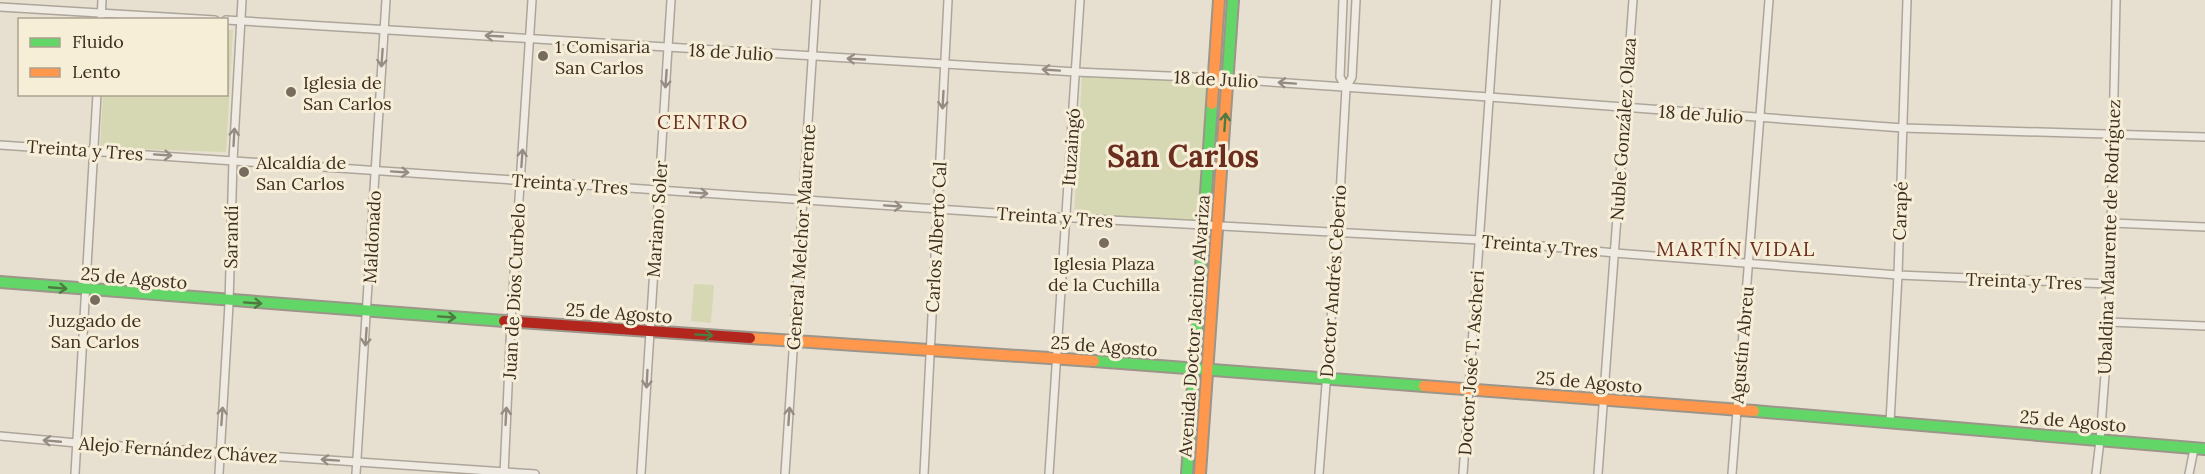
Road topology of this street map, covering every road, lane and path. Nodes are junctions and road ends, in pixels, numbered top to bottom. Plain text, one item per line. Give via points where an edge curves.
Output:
1 (102, 0) edge
2 (242, 0) edge
3 (387, 0) edge
4 (532, 0) edge
5 (671, 0) edge
6 (816, 0) edge
7 (948, 0) edge
8 (1080, 0) edge
9 (1220, 0) edge
10 (1233, 0) edge
11 (1343, 0) edge
12 (1356, 0) edge
13 (1496, 0) edge
14 (1633, 0) edge
15 (1769, 0) edge
16 (1907, 0) edge
17 (2116, 0) edge
18 (0, 7) edge
19 (101, 16) edge
20 (158, 18) edge
21 (228, 20) edge
22 (241, 21) junction
23 (384, 29) junction
24 (530, 38) junction
25 (668, 48) junction
26 (813, 56) junction
27 (945, 64) junction
28 (1076, 72) junction
29 (1214, 78) junction
30 (1228, 79) junction
31 (1346, 88) junction
32 (97, 96) edge
33 (1490, 97) junction
34 (1624, 108) junction
35 (1760, 118) junction
36 (1904, 128) junction
37 (2113, 134) junction
38 (2205, 136) edge
39 (0, 145) edge
40 (93, 151) junction
41 (233, 160) junction
42 (375, 171) junction
43 (520, 181) junction
44 (659, 190) junction
45 (803, 200) junction
46 (938, 209) junction
47 (1067, 218) junction
48 (2112, 224) junction
49 (1205, 227) junction
50 (1218, 227) junction
51 (2205, 227) edge
52 (1338, 231) junction
53 (1480, 240) junction
54 (1615, 253) junction
55 (1749, 263) junction
56 (1898, 275) junction
57 (0, 282) edge
58 (2109, 284) junction
59 (85, 290) junction
60 (230, 302) junction
61 (368, 312) junction
62 (511, 322) junction
63 (2109, 322) junction
64 (2205, 326) edge
65 (650, 331) junction
66 (794, 342) junction
67 (930, 351) junction
68 (1056, 359) junction
69 (1194, 368) junction
70 (1207, 369) junction
71 (1327, 378) junction
72 (1470, 389) junction
73 (1603, 400) junction
74 (1737, 410) junction
75 (1890, 422) junction
76 (0, 436) edge
77 (2100, 440) junction
78 (77, 443) junction
79 (2200, 449) edge
80 (220, 453) junction
81 (357, 462) junction
82 (504, 473) edge
83 (75, 474) edge
84 (219, 474) edge
85 (356, 474) edge
86 (535, 474) edge
87 (641, 474) edge
88 (785, 474) edge
89 (924, 474) edge
90 (1048, 474) edge
91 (1187, 474) edge
92 (1200, 474) edge
93 (1319, 474) edge
94 (1463, 474) edge
95 (1598, 474) edge
96 (1732, 474) edge
97 (2096, 474) edge
98 (2189, 474) edge

1 - 19 street
2 - 22 street, Sarandí
3 - 23 street, Maldonado
4 - 24 street, Juan de Dios Curbelo
5 - 25 street, Mariano Soler
6 - 26 street, General Melchor Maurente
7 - 27 street, Carlos Alberto Cal
8 - 28 street, Ituzaingó
9 - 29 street, Avenida Doctor Jacinto Alvariza
10 - 30 street, Avenida Doctor Jacinto Alvariza
11 - 31 street, Doctor Andrés Ceberio via 1340,77
12 - 31 street, Doctor Andrés Ceberio via 1352,77
13 - 33 street, Doctor José T. Ascheri
14 - 34 street, Nuble González Olaza
15 - 35 street, Agustín Abreu
16 - 36 street, Carapé
17 - 37 street, Ubaldina Maurente de Rodríguez
18 - 19 street
19 - 20 street
21 - 22 street, 18 de Julio
22 - 23 street, 18 de Julio
41 -> 22 street, Sarandí
24 -> 23 street, 18 de Julio
23 -> 42 street, Maldonado
24 - 25 street, 18 de Julio
43 -> 24 street, Juan de Dios Curbelo
25 - 26 street, 18 de Julio
25 -> 44 street, Mariano Soler
27 -> 26 street, 18 de Julio
26 - 45 street, General Melchor Maurente
28 -> 27 street, 18 de Julio
27 -> 46 street, Carlos Alberto Cal
28 - 29 street, 18 de Julio
28 - 47 street, Ituzaingó
29 - 30 street, 18 de Julio
29 - 49 street, Avenida Doctor Jacinto Alvariza
31 -> 30 street, 18 de Julio
50 -> 30 street, Avenida Doctor Jacinto Alvariza
31 - 33 street, 18 de Julio
31 - 52 street, Doctor Andrés Ceberio
32 - 40 street
33 - 34 street, 18 de Julio
33 - 53 street, Doctor José T. Ascheri
34 - 35 street, 18 de Julio
34 - 54 street, Nuble González Olaza
35 - 36 street, 18 de Julio
35 - 55 street, Agustín Abreu
36 - 37 street, 18 de Julio
36 - 56 street, Carapé
37 - 38 street, 18 de Julio
37 - 48 street, Ubaldina Maurente de Rodríguez
39 - 40 street, Treinta y Tres
40 -> 41 street, Treinta y Tres
40 - 59 street
41 - 42 street, Treinta y Tres
41 - 60 street, Sarandí
42 -> 43 street, Treinta y Tres
42 - 61 street, Maldonado
43 - 44 street, Treinta y Tres
43 - 62 street, Juan de Dios Curbelo
44 -> 45 street, Treinta y Tres
44 - 65 street, Mariano Soler
45 -> 46 street, Treinta y Tres
45 - 66 street, General Melchor Maurente
46 - 47 street, Treinta y Tres
46 - 67 street, Carlos Alberto Cal
47 - 49 street, Treinta y Tres
47 - 68 street, Ituzaingó
48 - 51 street
48 - 58 street, Ubaldina Maurente de Rodríguez
49 - 50 street, Treinta y Tres
49 - 69 street, Avenida Doctor Jacinto Alvariza
50 - 52 street, Treinta y Tres
50 - 70 street, Avenida Doctor Jacinto Alvariza
52 - 53 street, Treinta y Tres
52 - 71 street, Doctor Andrés Ceberio
53 - 54 street, Treinta y Tres
53 - 72 street, Doctor José T. Ascheri
54 - 55 street, Treinta y Tres
54 - 73 street, Nuble González Olaza
55 - 56 street, Treinta y Tres
55 - 74 street, Agustín Abreu
56 - 58 street, Treinta y Tres
56 - 75 street, Carapé
57 -> 59 street, 25 de Agosto
58 - 63 street, Ubaldina Maurente de Rodríguez
59 - 60 street, 25 de Agosto
59 - 78 street
60 -> 61 street, 25 de Agosto
80 -> 60 street, Sarandí
61 -> 62 street, 25 de Agosto
61 -> 81 street, Maldonado
62 - 65 street, 25 de Agosto
82 -> 62 street, Juan de Dios Curbelo
63 - 64 street
63 - 77 street, Ubaldina Maurente de Rodríguez
65 -> 66 street, 25 de Agosto
65 -> 87 street, Mariano Soler
66 - 67 street, 25 de Agosto
88 -> 66 street, General Melchor Maurente
67 - 68 street, 25 de Agosto
67 - 89 street, Carlos Alberto Cal
68 - 69 street, 25 de Agosto
68 - 90 street, Ituzaingó
69 - 70 street, 25 de Agosto
69 - 91 street, Avenida Doctor Jacinto Alvariza
70 - 71 street, 25 de Agosto
70 - 92 street, Avenida Doctor Jacinto Alvariza
71 - 72 street, 25 de Agosto
71 - 93 street, Doctor Andrés Ceberio
72 - 73 street, 25 de Agosto
72 - 94 street, Doctor José T. Ascheri
73 - 74 street, 25 de Agosto
73 - 95 street, Nuble González Olaza
74 - 75 street, 25 de Agosto
74 - 96 street, Agustín Abreu
75 - 77 street, 25 de Agosto
78 -> 76 street, Alejo Fernández Chávez
77 - 79 street, 25 de Agosto
77 - 97 street, Ubaldina Maurente de Rodríguez
78 - 80 street, Alejo Fernández Chávez
78 - 83 street
79 - 98 street
81 -> 80 street, Alejo Fernández Chávez
80 - 84 street, Sarandí
81 - 82 street, Alejo Fernández Chávez
81 - 85 street, Maldonado
82 - 86 street, Alejo Fernández Chávez

